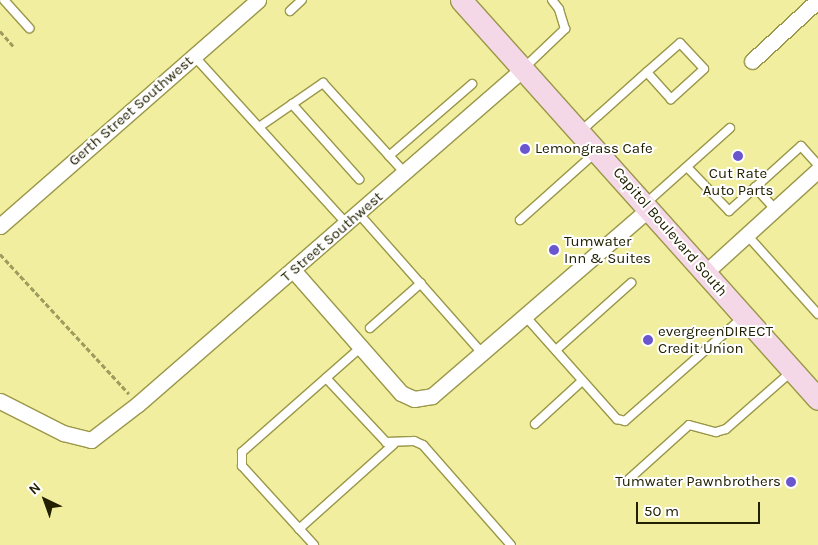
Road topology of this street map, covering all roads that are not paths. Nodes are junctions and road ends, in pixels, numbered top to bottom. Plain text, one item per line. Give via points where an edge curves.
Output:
1 (4, 0) edge
2 (258, 0) edge
3 (302, 0) edge
4 (461, 0) edge
5 (552, 0) edge
6 (818, 0) edge
7 (290, 11) dead end
8 (29, 28) dead end
9 (194, 56) junction
10 (752, 61) dead end
11 (524, 68) junction
12 (646, 72) junction
13 (472, 84) dead end
14 (292, 104) junction
15 (259, 127) junction
16 (730, 128) dead end
17 (581, 131) junction
18 (598, 150) junction
19 (389, 156) junction
20 (818, 165) edge
21 (687, 167) junction
22 (818, 170) edge
23 (405, 173) junction
24 (359, 178) dead end
25 (755, 188) junction
26 (647, 206) junction
27 (775, 210) junction
28 (359, 214) junction
29 (520, 220) dead end
30 (2, 224) edge
31 (347, 224) junction
32 (747, 235) junction
33 (293, 270) junction
34 (706, 272) junction
35 (420, 283) junction
36 (632, 283) dead end
37 (818, 314) edge
38 (745, 316) junction
39 (526, 317) junction
40 (370, 328) dead end
41 (360, 348) junction
42 (556, 350) junction
43 (483, 354) junction
44 (793, 370) junction
45 (326, 378) junction
46 (582, 381) junction
47 (818, 399) edge
48 (0, 401) edge
49 (535, 424) dead end
50 (394, 444) junction
51 (628, 480) dead end
52 (299, 529) junction
53 (314, 545) edge
54 (511, 545) edge

1 - 8 lane
2 - 9 street, Gerth Street Southwest
3 - 7 lane
4 - 11 main road, Capitol Boulevard South
5 - 11 lane via 559,8 565,28
6 - 10 street
9 - 15 lane
9 - 30 street, Gerth Street Southwest
11 - 17 main road, Capitol Boulevard South
11 - 23 street, T Street Southwest
12 - 12 lane via 671,99 704,69 680,43
12 - 17 lane
13 - 19 lane
14 - 15 lane
14 - 19 lane via 323,83
14 - 24 lane
15 - 31 lane
16 - 21 lane
17 - 18 main road, Capitol Boulevard South
18 - 26 main road, Capitol Boulevard South
18 - 29 lane
19 - 23 lane
20 - 25 lane via 801,146
21 - 25 lane via 729,211
21 - 26 lane
22 - 27 street
23 - 28 street, T Street Southwest
25 - 27 lane
26 - 34 main road, Capitol Boulevard South
26 - 39 street
27 - 32 street
28 - 31 street, T Street Southwest
28 - 35 lane
31 - 33 street, T Street Southwest
32 - 34 street
32 - 37 lane
33 - 41 street
33 - 48 street, T Street Southwest via 138,404 91,440 82,440 17,412
34 - 38 main road, Capitol Boulevard South
35 - 40 lane
35 - 43 lane
36 - 42 lane
38 - 44 main road, Capitol Boulevard South
38 - 46 lane via 625,421 618,419
39 - 42 lane
39 - 43 street
41 - 43 street via 401,392 414,398 435,394
41 - 45 lane
42 - 46 lane
44 - 47 main road, Capitol Boulevard South
44 - 51 lane via 726,429 716,432 689,425
45 - 50 lane via 372,429 386,442
45 - 52 lane via 242,452 242,466
46 - 49 lane
50 - 52 lane
50 - 54 lane via 414,441 424,445
52 - 53 lane

